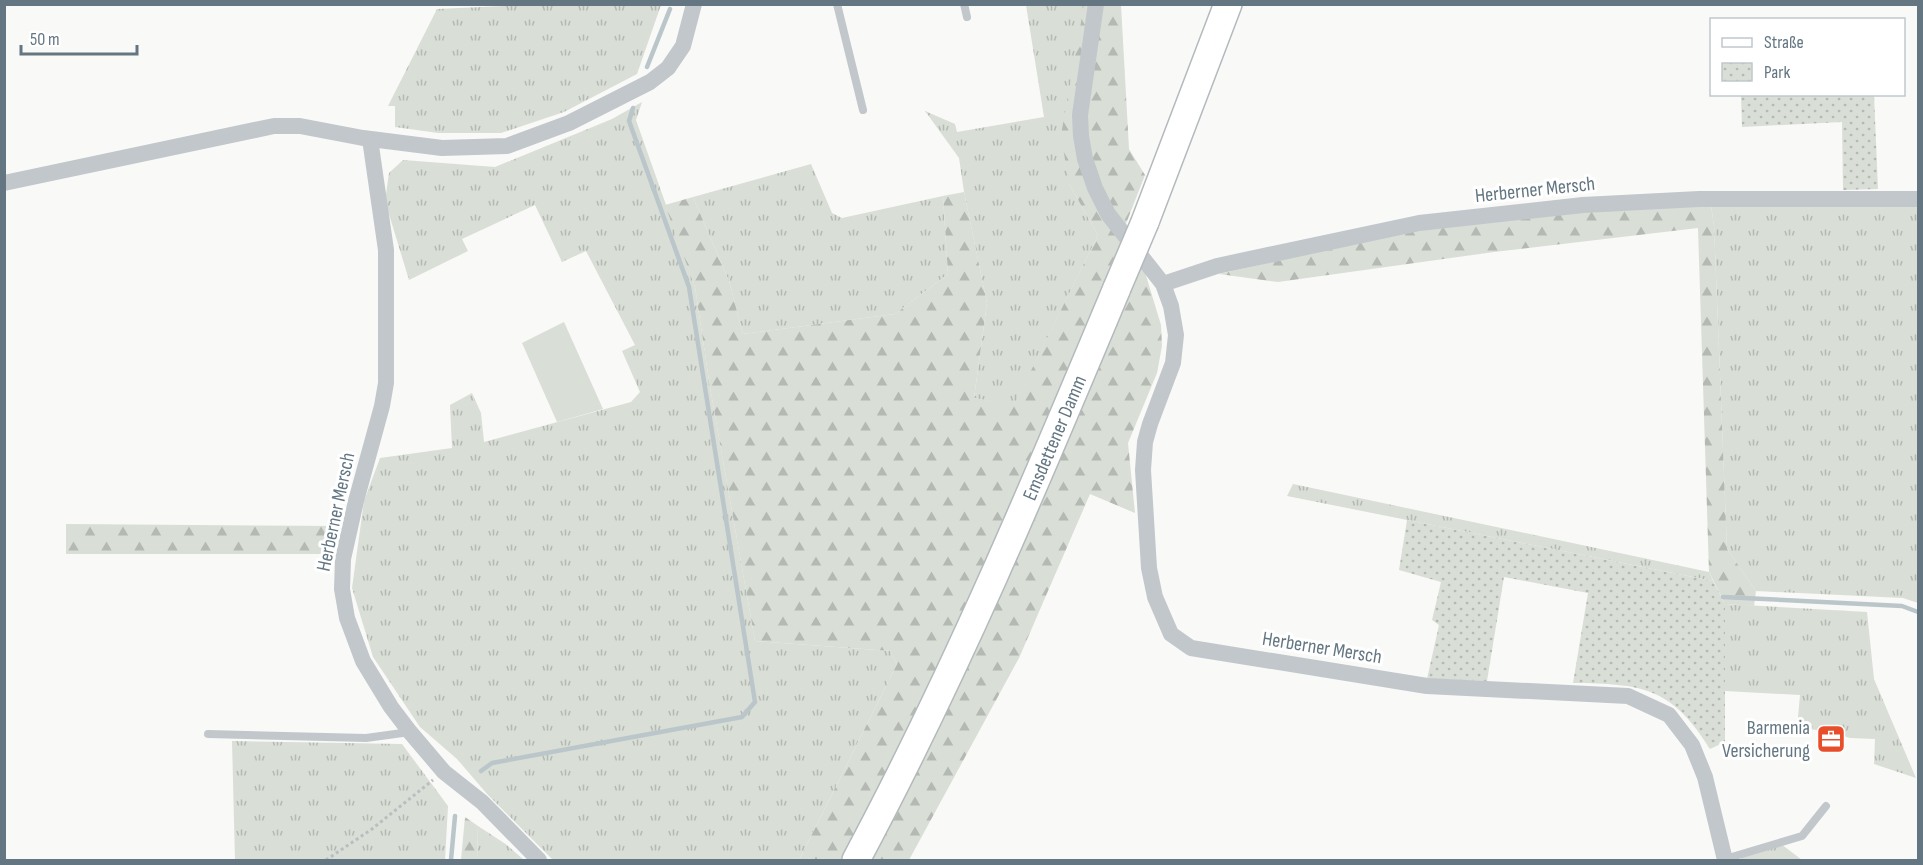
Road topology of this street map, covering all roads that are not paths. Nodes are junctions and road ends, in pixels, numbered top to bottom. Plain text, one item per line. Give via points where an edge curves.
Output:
1 (694, 4) edge
2 (837, 4) edge
3 (964, 4) edge
4 (1096, 4) edge
5 (1228, 4) edge
6 (967, 17) dead end
7 (863, 110) dead end
8 (370, 139) junction
9 (4, 183) edge
10 (1918, 200) edge
11 (1163, 284) junction
12 (410, 732) junction
13 (208, 734) dead end
14 (1826, 806) dead end
15 (1725, 860) edge
16 (539, 861) edge
17 (856, 861) edge

1 - 8 street via 682,46 668,68 650,82 569,123 507,146 441,148
2 - 7 lane
3 - 6 lane
4 - 11 street, Herberner Mersch via 1080,115 1084,159 1108,214
5 - 17 main road, Emsdettener Damm, bridge via 1145,222 1019,523
8 - 9 street via 300,126 274,126
8 - 12 street, Herberner Mersch via 386,250 386,383 343,559 342,589 347,618 363,661
10 - 11 street, Herberner Mersch via 1699,199 1583,204 1419,223 1217,266
11 - 15 street, Herberner Mersch via 1176,335 1173,363 1150,424 1143,470 1149,568 1155,597 1172,634 1191,648 1427,686 1628,696 1670,715 1692,744 1705,777
12 - 13 lane via 366,738
12 - 16 street, Herberner Mersch via 444,772 482,802
14 - 15 lane via 1802,837

